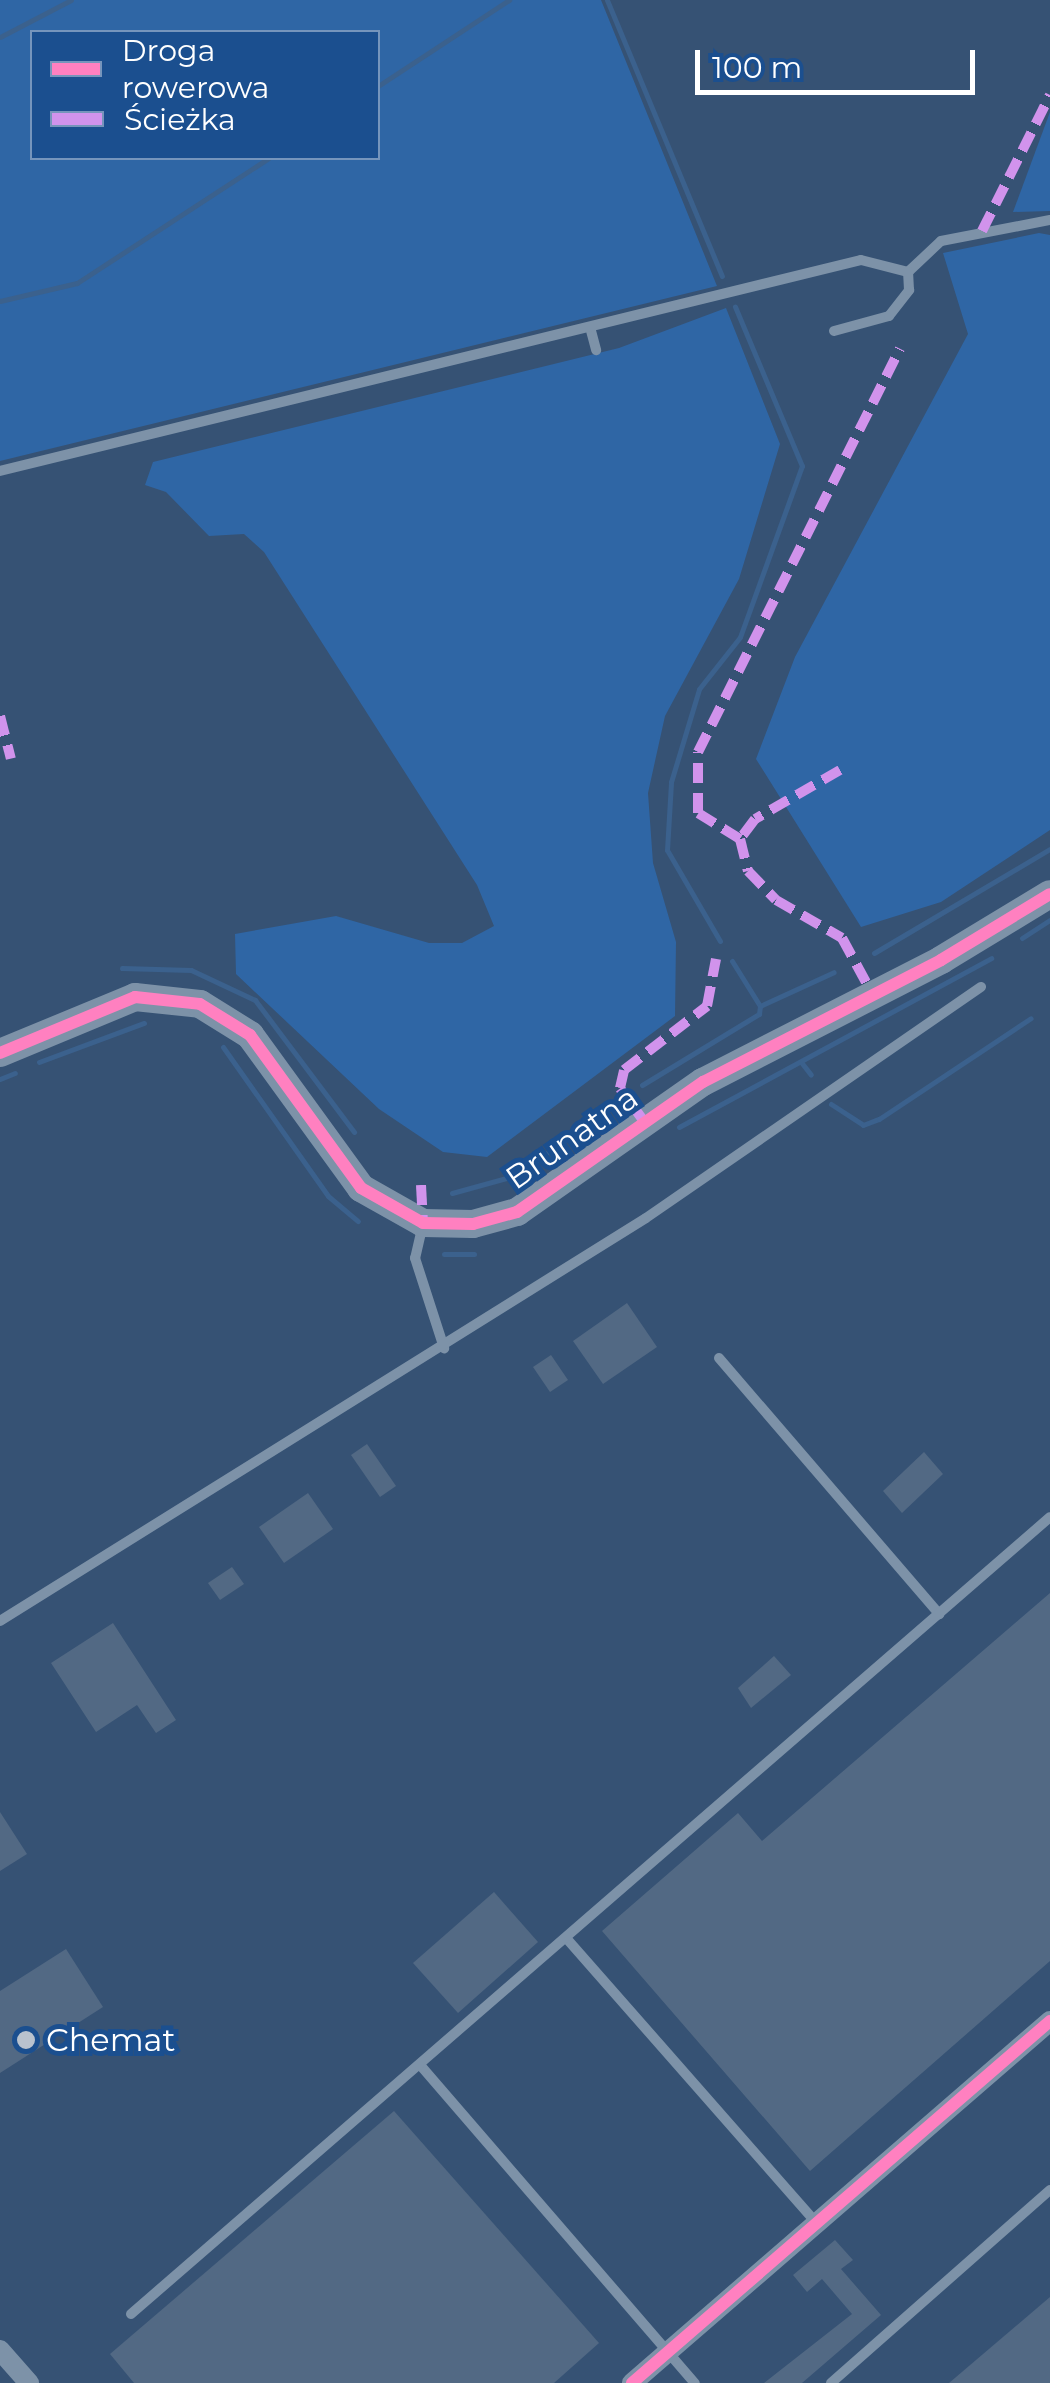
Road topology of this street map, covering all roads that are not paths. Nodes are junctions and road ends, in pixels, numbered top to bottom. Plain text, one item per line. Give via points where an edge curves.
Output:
1 (1050, 220) edge
2 (908, 272) junction
3 (590, 326) junction
4 (834, 331) dead end
5 (596, 350) dead end
6 (0, 471) edge
7 (1050, 894) edge
8 (982, 987) dead end
9 (0, 1052) edge
10 (423, 1222) junction
11 (444, 1348) junction
12 (720, 1358) dead end
13 (1050, 1517) edge
14 (939, 1614) junction
15 (0, 1621) edge
16 (567, 1939) junction
17 (1050, 2021) edge
18 (421, 2066) junction
19 (1050, 2190) edge
20 (818, 2225) junction
21 (131, 2314) dead end
22 (0, 2350) edge
23 (668, 2352) junction
24 (29, 2383) edge
25 (632, 2383) edge
26 (695, 2383) edge
27 (831, 2383) edge

1 - 2 lane via 940,241
2 - 3 lane via 862,260
2 - 4 lane via 909,290 889,316
3 - 5 lane
3 - 6 lane
7 - 10 street, Brunatna via 941,960 703,1082 516,1212 473,1224
8 - 11 lane via 873,1068
9 - 10 street, Brunatna via 120,1001 169,996 200,1004 250,1034 361,1188
10 - 11 lane via 414,1258
11 - 15 lane
12 - 14 lane
13 - 14 lane
14 - 16 lane
16 - 18 lane
16 - 20 lane
17 - 20 street
18 - 21 lane
18 - 23 lane
19 - 27 lane
20 - 23 street
22 - 24 street
23 - 25 street
23 - 26 lane

